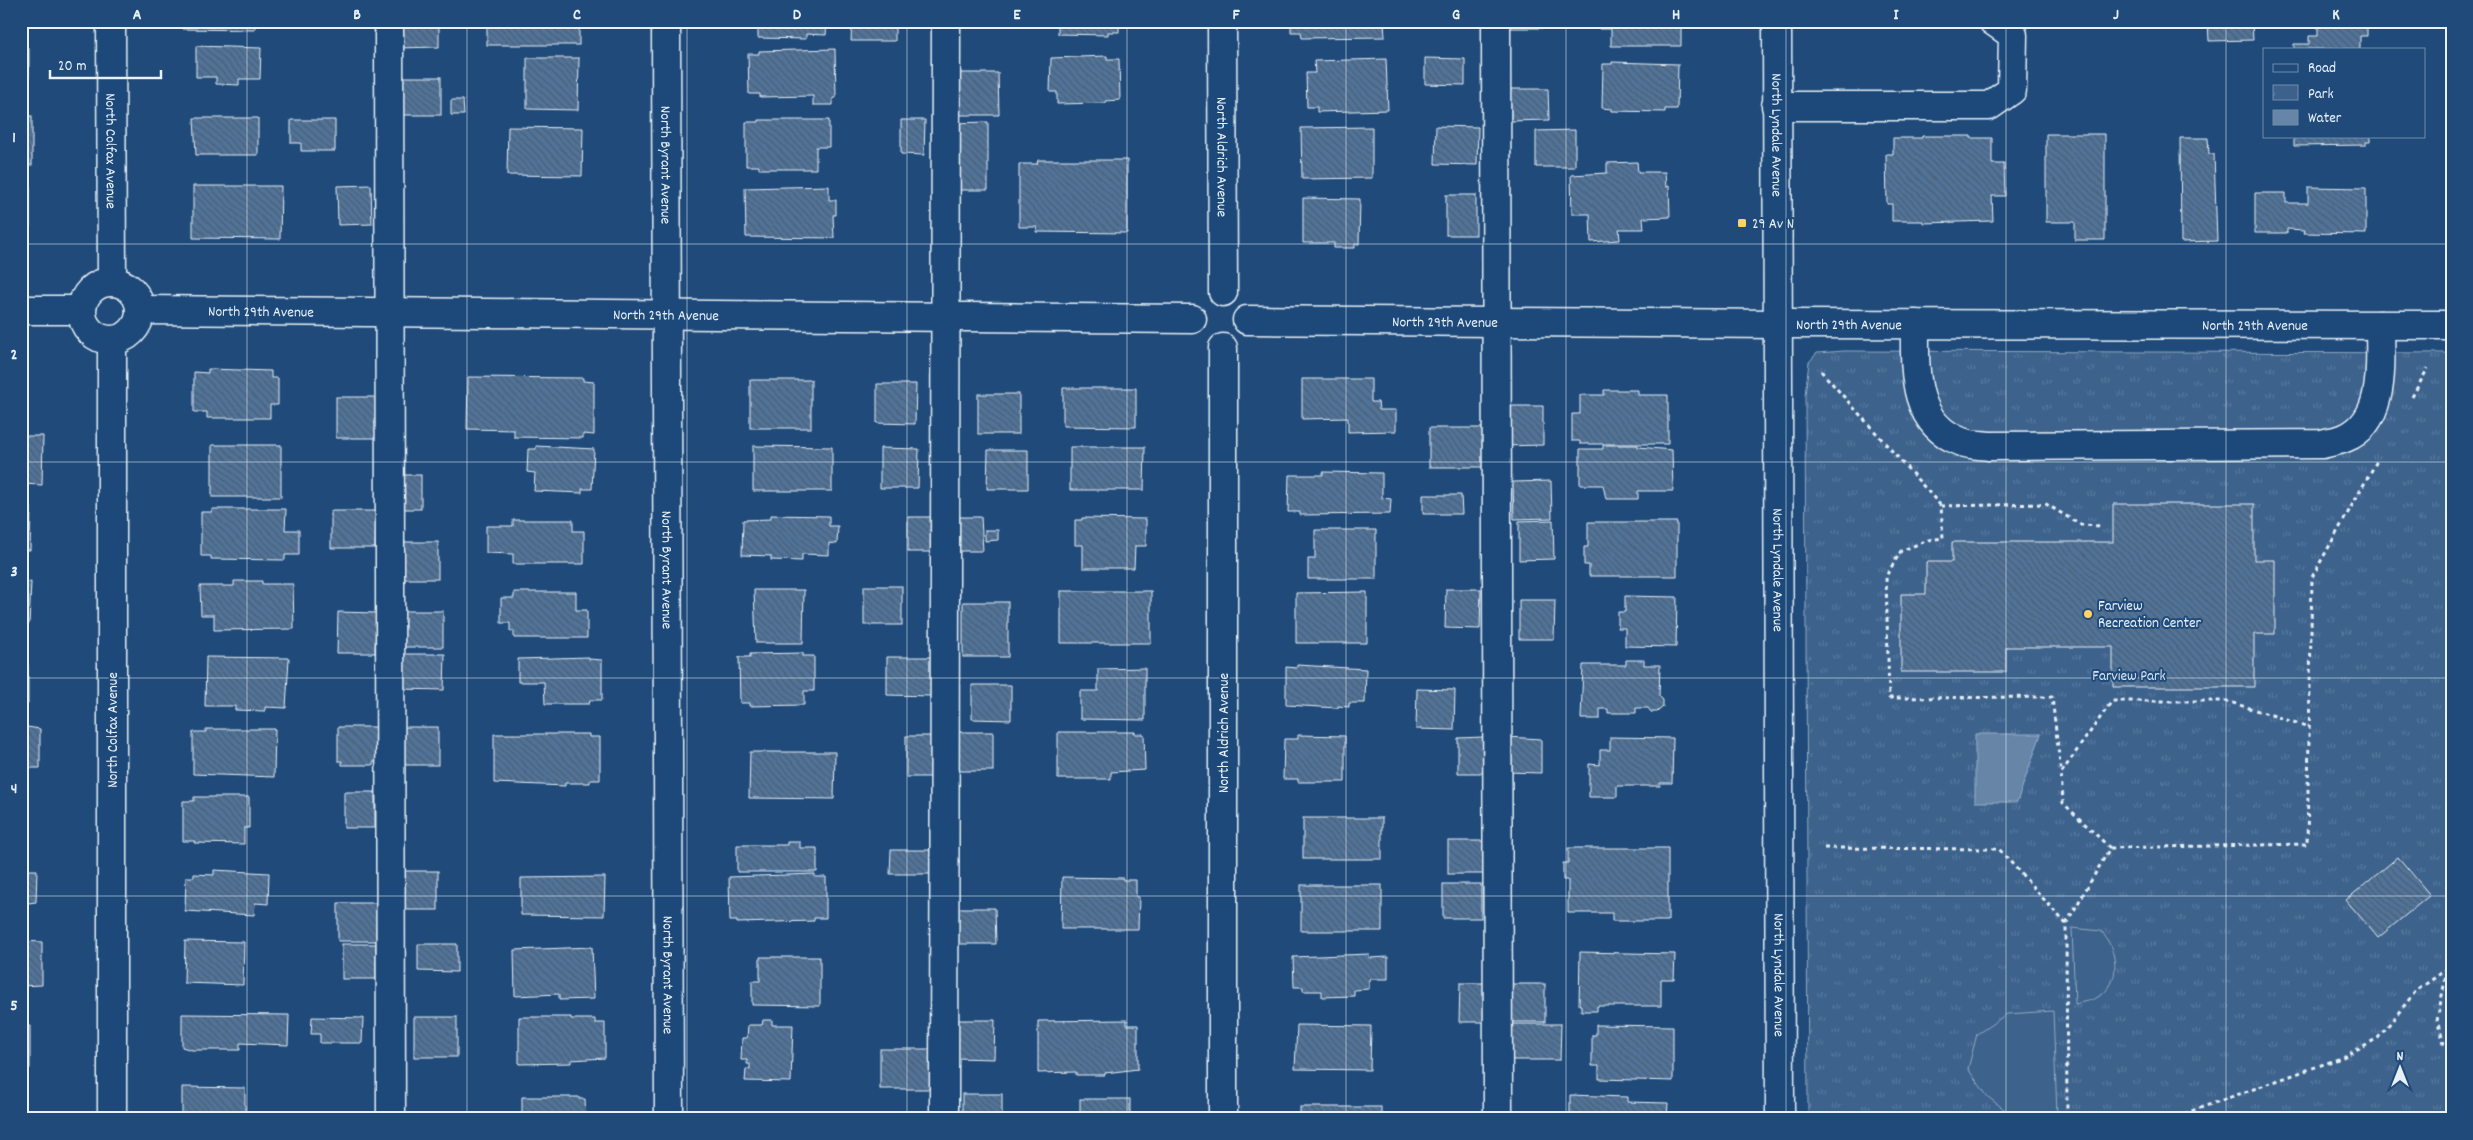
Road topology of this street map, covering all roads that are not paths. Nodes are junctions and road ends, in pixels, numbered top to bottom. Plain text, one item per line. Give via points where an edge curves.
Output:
1 (111, 21) edge
2 (389, 21) edge
3 (666, 21) edge
4 (946, 21) edge
5 (1222, 21) edge
6 (1496, 21) edge
7 (1777, 21) edge
8 (1993, 21) edge
9 (1776, 106) junction
10 (112, 282) junction
11 (1223, 292) junction
12 (21, 310) edge
13 (81, 310) junction
14 (140, 310) junction
15 (390, 313) junction
16 (667, 316) junction
17 (946, 317) junction
18 (1192, 319) junction
19 (1247, 320) junction
20 (1495, 322) junction
21 (1777, 324) junction
22 (1916, 324) junction
23 (2380, 325) junction
24 (2452, 325) edge
25 (112, 341) junction
26 (1223, 348) junction
27 (112, 1119) edge
28 (391, 1119) edge
29 (669, 1119) edge
30 (944, 1119) edge
31 (1223, 1119) edge
32 (1498, 1119) edge
33 (1780, 1119) edge

1 - 10 street, North Colfax Avenue
2 - 15 street
3 - 16 street, North Byrant Avenue
4 - 17 street
5 - 11 street, North Aldrich Avenue
6 - 20 street
7 - 9 street, North Lyndale Avenue
8 - 9 street via 2013,35 2012,90 1989,106
9 - 21 street, North Lyndale Avenue
10 - 13 street via 94,287
10 - 14 street via 120,283 134,294
11 - 18 street via 1214,292 1198,302
11 - 19 street via 1231,294 1243,305
12 - 13 street
13 - 25 street via 87,328 102,340
14 - 15 street, North 29th Avenue
14 - 25 street via 135,328 129,335
15 - 16 street, North 29th Avenue
15 - 28 street
16 - 17 street, North 29th Avenue
16 - 29 street, North Byrant Avenue
17 - 18 street, North 29th Avenue
17 - 30 street
18 - 26 street via 1197,337 1213,347
19 - 20 street, North 29th Avenue
19 - 26 street via 1243,335
20 - 21 street, North 29th Avenue
20 - 32 street
21 - 22 street, North 29th Avenue
21 - 33 street, North Lyndale Avenue
22 - 23 street, North 29th Avenue
22 - 23 street via 1917,388 1922,404 1933,421 1950,436 1963,442 1989,446 2322,444 2346,438 2371,414 2377,396
23 - 24 street, North 29th Avenue
25 - 27 street, North Colfax Avenue
26 - 31 street, North Aldrich Avenue

